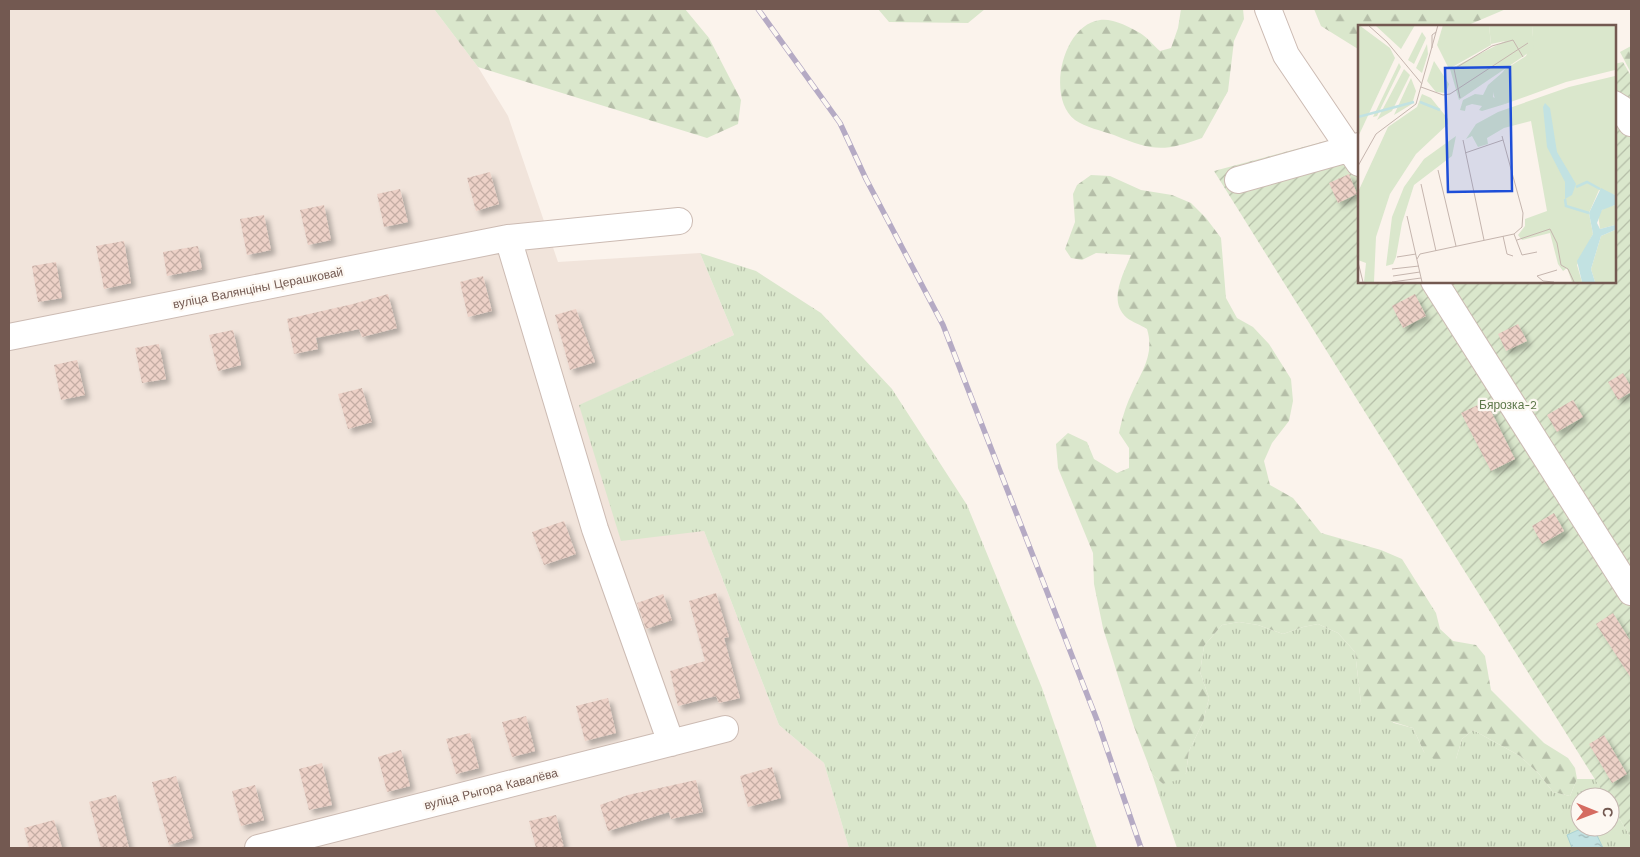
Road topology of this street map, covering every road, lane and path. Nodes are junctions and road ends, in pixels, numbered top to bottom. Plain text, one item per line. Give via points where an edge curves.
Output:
1 (1268, 9) edge
2 (1615, 105) edge
3 (1631, 123) edge
4 (1356, 153) edge
5 (1238, 180) dead end
6 (679, 221) dead end
7 (508, 238) junction
8 (1435, 282) edge
9 (9, 337) edge
10 (1631, 592) edge
11 (724, 728) dead end
12 (670, 743) junction
13 (258, 848) edge

1 - 4 street via 1286,55
2 - 3 street
4 - 5 street
6 - 7 street, вуліца Валянціны Церашковай
7 - 9 street, вуліца Валянціны Церашковай
7 - 12 street via 595,530
8 - 10 street
11 - 12 street, вуліца Рыгора Кавалёва
12 - 13 street, вуліца Рыгора Кавалёва

